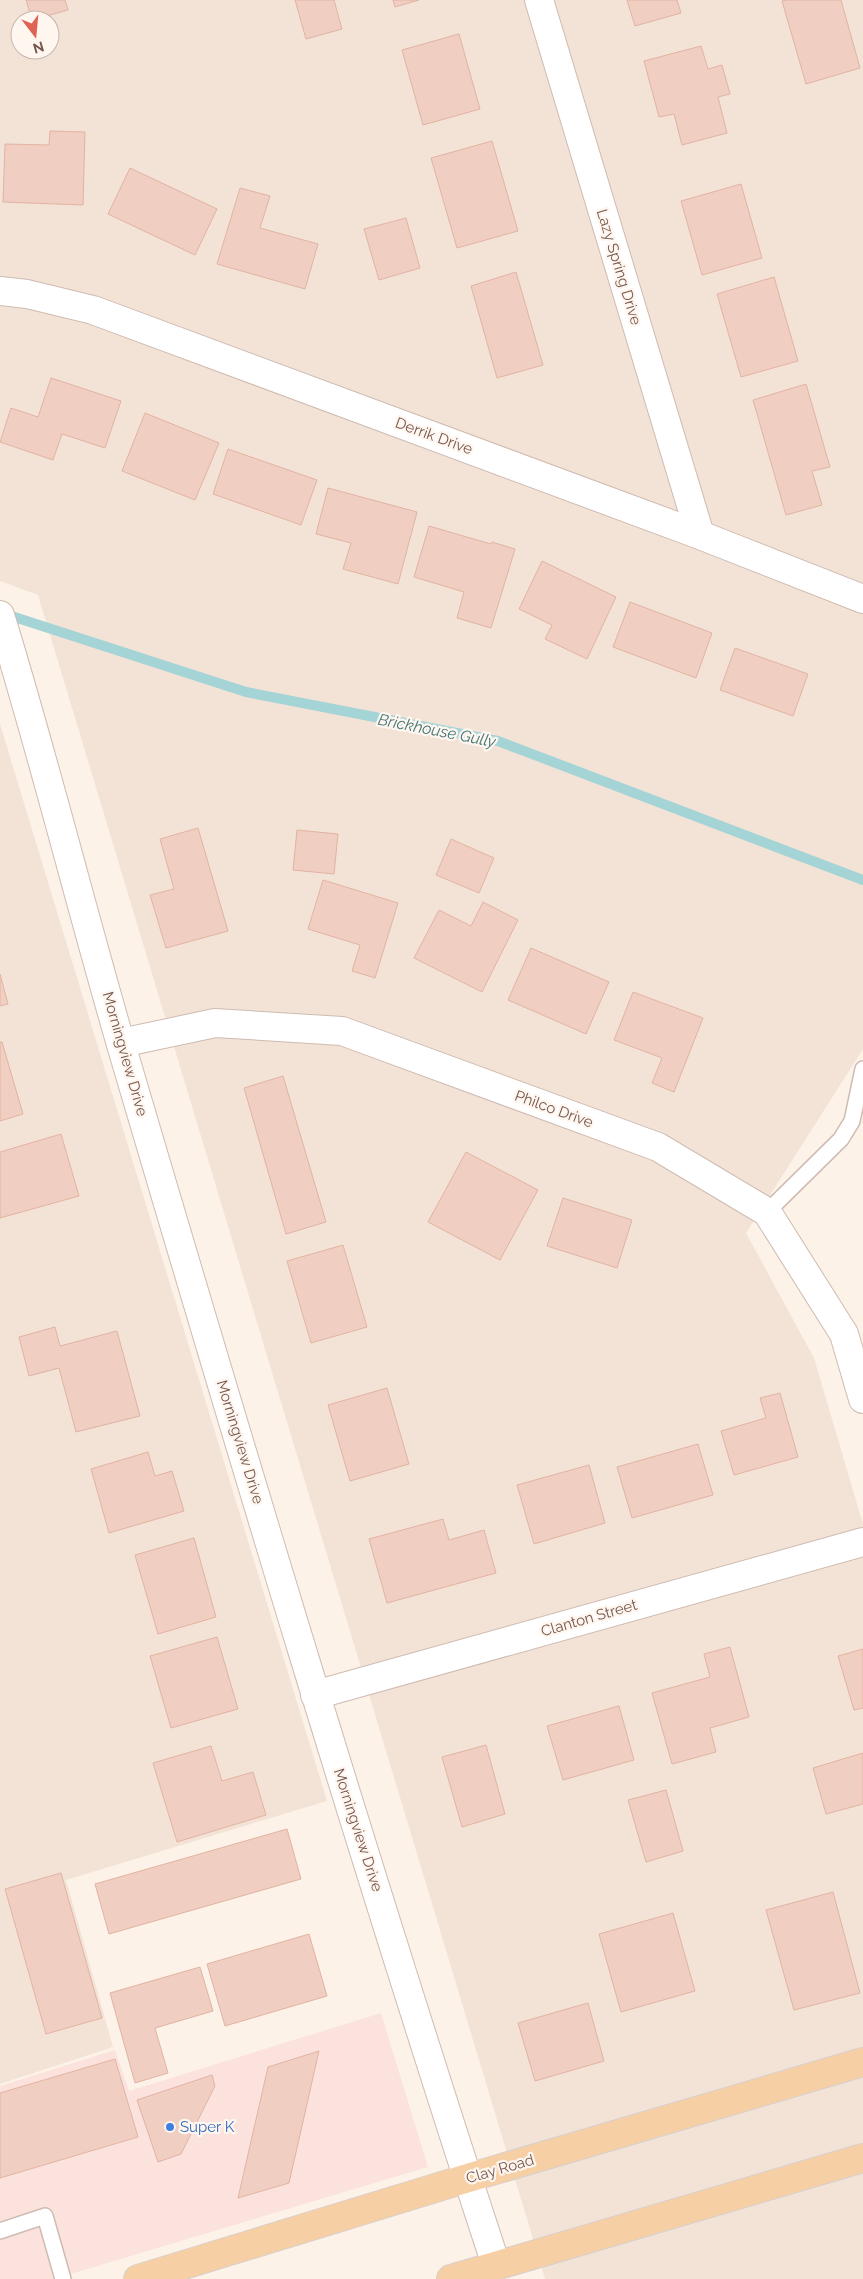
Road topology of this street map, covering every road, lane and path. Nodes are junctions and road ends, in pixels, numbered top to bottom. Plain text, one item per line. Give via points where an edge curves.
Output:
1 (539, 0) edge
2 (0, 291) edge
3 (700, 535) junction
4 (863, 599) edge
5 (0, 614) edge
6 (121, 1043) junction
7 (863, 1069) edge
8 (767, 1212) junction
9 (863, 1399) edge
10 (863, 1542) edge
11 (315, 1695) junction
12 (863, 2062) edge
13 (863, 2158) edge
14 (468, 2178) junction
15 (0, 2230) edge
16 (496, 2265) junction
17 (63, 2279) edge
18 (138, 2279) edge
19 (451, 2279) edge

1 - 3 street, Lazy Spring Drive
2 - 3 street, Derrik Drive via 93,310
3 - 4 street, Derrik Drive
5 - 6 street, Morningview Drive
6 - 8 street, Philco Drive via 214,1023 342,1031 658,1147
6 - 11 street, Morningview Drive
7 - 8 lane via 852,1121 841,1139
8 - 9 street, Philco Drive via 844,1334
10 - 11 street, Clanton Street
11 - 14 street, Morningview Drive
12 - 14 main road, Clay Road
13 - 16 main road
14 - 16 street, Morningview Drive
14 - 18 main road, Clay Road
15 - 17 lane via 45,2216
16 - 19 main road

